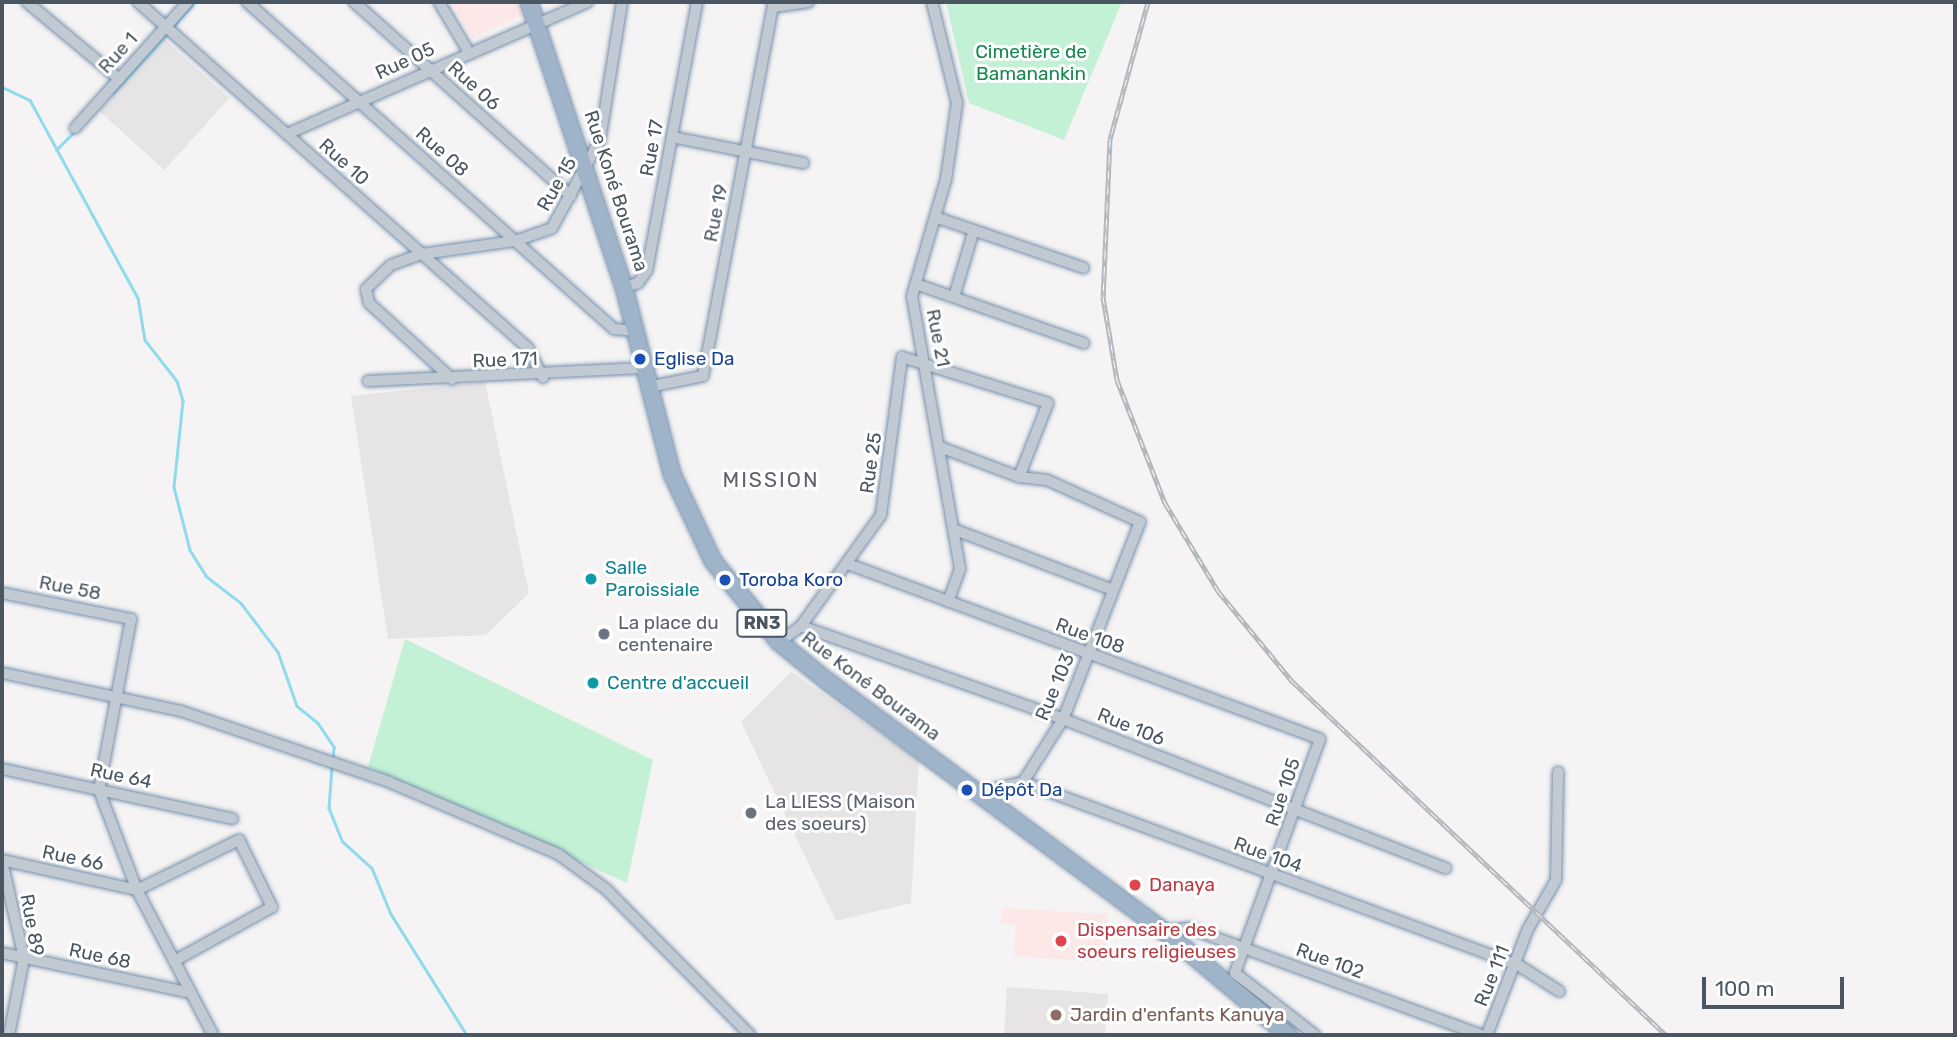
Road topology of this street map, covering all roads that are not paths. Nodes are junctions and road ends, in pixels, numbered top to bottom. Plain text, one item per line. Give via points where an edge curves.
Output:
1 (27, 2) edge
2 (138, 2) edge
3 (188, 2) edge
4 (247, 2) edge
5 (354, 2) edge
6 (439, 2) edge
7 (529, 2) edge
8 (587, 2) edge
9 (622, 2) edge
10 (697, 2) edge
11 (808, 2) edge
12 (932, 2) edge
13 (773, 4) edge
14 (537, 18) junction
15 (166, 26) junction
16 (468, 51) junction
17 (429, 69) junction
18 (119, 79) junction
19 (359, 102) junction
20 (75, 128) dead end
21 (287, 134) junction
22 (672, 137) junction
23 (746, 152) junction
24 (803, 163) dead end
25 (588, 168) junction
26 (571, 196) junction
27 (935, 217) junction
28 (974, 230) junction
29 (515, 242) junction
30 (422, 254) junction
31 (1084, 268) dead end
32 (916, 284) junction
33 (624, 287) junction
34 (954, 297) junction
35 (636, 331) junction
36 (1084, 343) dead end
37 (926, 363) junction
38 (644, 368) junction
39 (543, 377) junction
40 (452, 379) junction
41 (368, 381) dead end
42 (648, 387) junction
43 (940, 447) junction
44 (1019, 477) junction
45 (953, 528) junction
46 (848, 565) junction
47 (1113, 590) junction
48 (2, 593) edge
49 (948, 602) junction
50 (801, 626) junction
51 (779, 642) junction
52 (1088, 654) junction
53 (2, 673) edge
54 (116, 697) junction
55 (1063, 719) junction
56 (1320, 739) joint
57 (2, 769) edge
58 (1558, 772) dead end
59 (1023, 782) junction
60 (99, 790) junction
61 (977, 793) junction
62 (1294, 811) junction
63 (233, 818) dead end
64 (2, 861) edge
65 (1446, 868) dead end
66 (1274, 875) junction
67 (137, 890) junction
68 (1164, 931) junction
69 (1244, 948) junction
70 (2, 953) edge
71 (24, 958) junction
72 (174, 961) junction
73 (1518, 965) junction
74 (1559, 991) dead end
75 (191, 993) junction
76 (9, 1035) edge
77 (213, 1035) edge
78 (750, 1035) edge
79 (1288, 1035) edge
80 (1315, 1035) edge
81 (1485, 1035) edge

1 - 18 street
2 - 15 street, Rue 10
3 - 15 street, Rue 1
4 - 19 street, Rue 08
5 - 17 street, Rue 06
6 - 16 street
7 - 14 highway, Rue Koné Bourama / RN3
8 - 14 street, Rue 05
9 - 25 street, Rue 15 via 600,140
10 - 22 street, Rue 17
11 - 13 street
12 - 27 street, Rue 21 via 957,103
13 - 23 street, Rue 19
14 - 16 street, Rue 05
14 - 25 highway, Rue Koné Bourama / RN3
15 - 18 street, Rue 1
15 - 21 street, Rue 10
16 - 17 street, Rue 05
17 - 19 street, Rue 05
17 - 26 street, Rue 06
18 - 20 street, Rue 1
19 - 21 street, Rue 05
19 - 29 street, Rue 08
21 - 30 street, Rue 10
22 - 23 street
22 - 33 street, Rue 17 via 647,270 639,283
23 - 24 street
23 - 42 street, Rue 19 via 703,376
25 - 26 street, Rue 15
25 - 33 highway, Rue Koné Bourama / RN3
26 - 29 street, Rue 15 via 552,228
27 - 28 street
27 - 32 street, Rue 21
28 - 31 street
28 - 34 street
29 - 30 street, Rue 15
29 - 35 street, Rue 08 via 614,329
30 - 39 street, Rue 10 via 528,348
30 - 40 street, Rue 15 via 391,265 366,289 369,303
32 - 34 street
32 - 37 street, Rue 21 via 912,296
33 - 35 highway, Rue Koné Bourama / RN3
34 - 36 street
35 - 38 highway, Rue Koné Bourama / RN3
37 - 43 street, Rue 21
37 - 44 street via 1048,403
37 - 46 street, Rue 25 via 902,357 881,515
38 - 39 street, Rue 171
38 - 42 highway, Rue Koné Bourama / RN3
39 - 40 street, Rue 171
40 - 41 street, Rue 171
42 - 51 highway, Rue Koné Bourama / RN3 via 668,463 695,529 720,571
43 - 44 street
43 - 45 street, Rue 21
44 - 47 street, Rue 103 via 1048,480 1140,522
45 - 47 street
45 - 49 street, Rue 21 via 960,569
46 - 49 street, Rue 108
46 - 50 street, Rue 25
47 - 52 street, Rue 103
48 - 54 street, Rue 58 via 131,618
49 - 52 street, Rue 108
50 - 51 street, Rue 25
50 - 55 street, Rue 106
51 - 61 highway, Rue Koné Bourama / RN3
52 - 55 street, Rue 103
52 - 56 street, Rue 108
53 - 54 street
54 - 60 street
54 - 78 street via 181,711 340,765 558,854 607,889
55 - 59 street, Rue 103
55 - 62 street, Rue 106
56 - 62 street, Rue 105
57 - 60 street, Rue 64
58 - 73 street, Rue 111 via 1556,880 1528,929
59 - 61 street, Rue 104
59 - 66 street, Rue 104
60 - 63 street, Rue 64
60 - 67 street
61 - 68 highway, Rue Koné Bourama / RN3
62 - 65 street, Rue 106
62 - 66 street, Rue 105
64 - 67 street, Rue 66
64 - 71 street, Rue 89
66 - 69 street, Rue 105
66 - 73 street, Rue 104
67 - 72 street
67 - 72 street via 239,841 272,907
68 - 69 street, Rue 102 via 1189,928
68 - 79 highway, Rue Koné Bourama / RN3
69 - 80 street, Rue 105 via 1235,973
69 - 81 street, Rue 102
70 - 71 street, Rue 68
71 - 75 street, Rue 68
71 - 76 street, Rue 89
72 - 75 street
73 - 74 street, Rue 104
73 - 81 street, Rue 111
75 - 77 street

